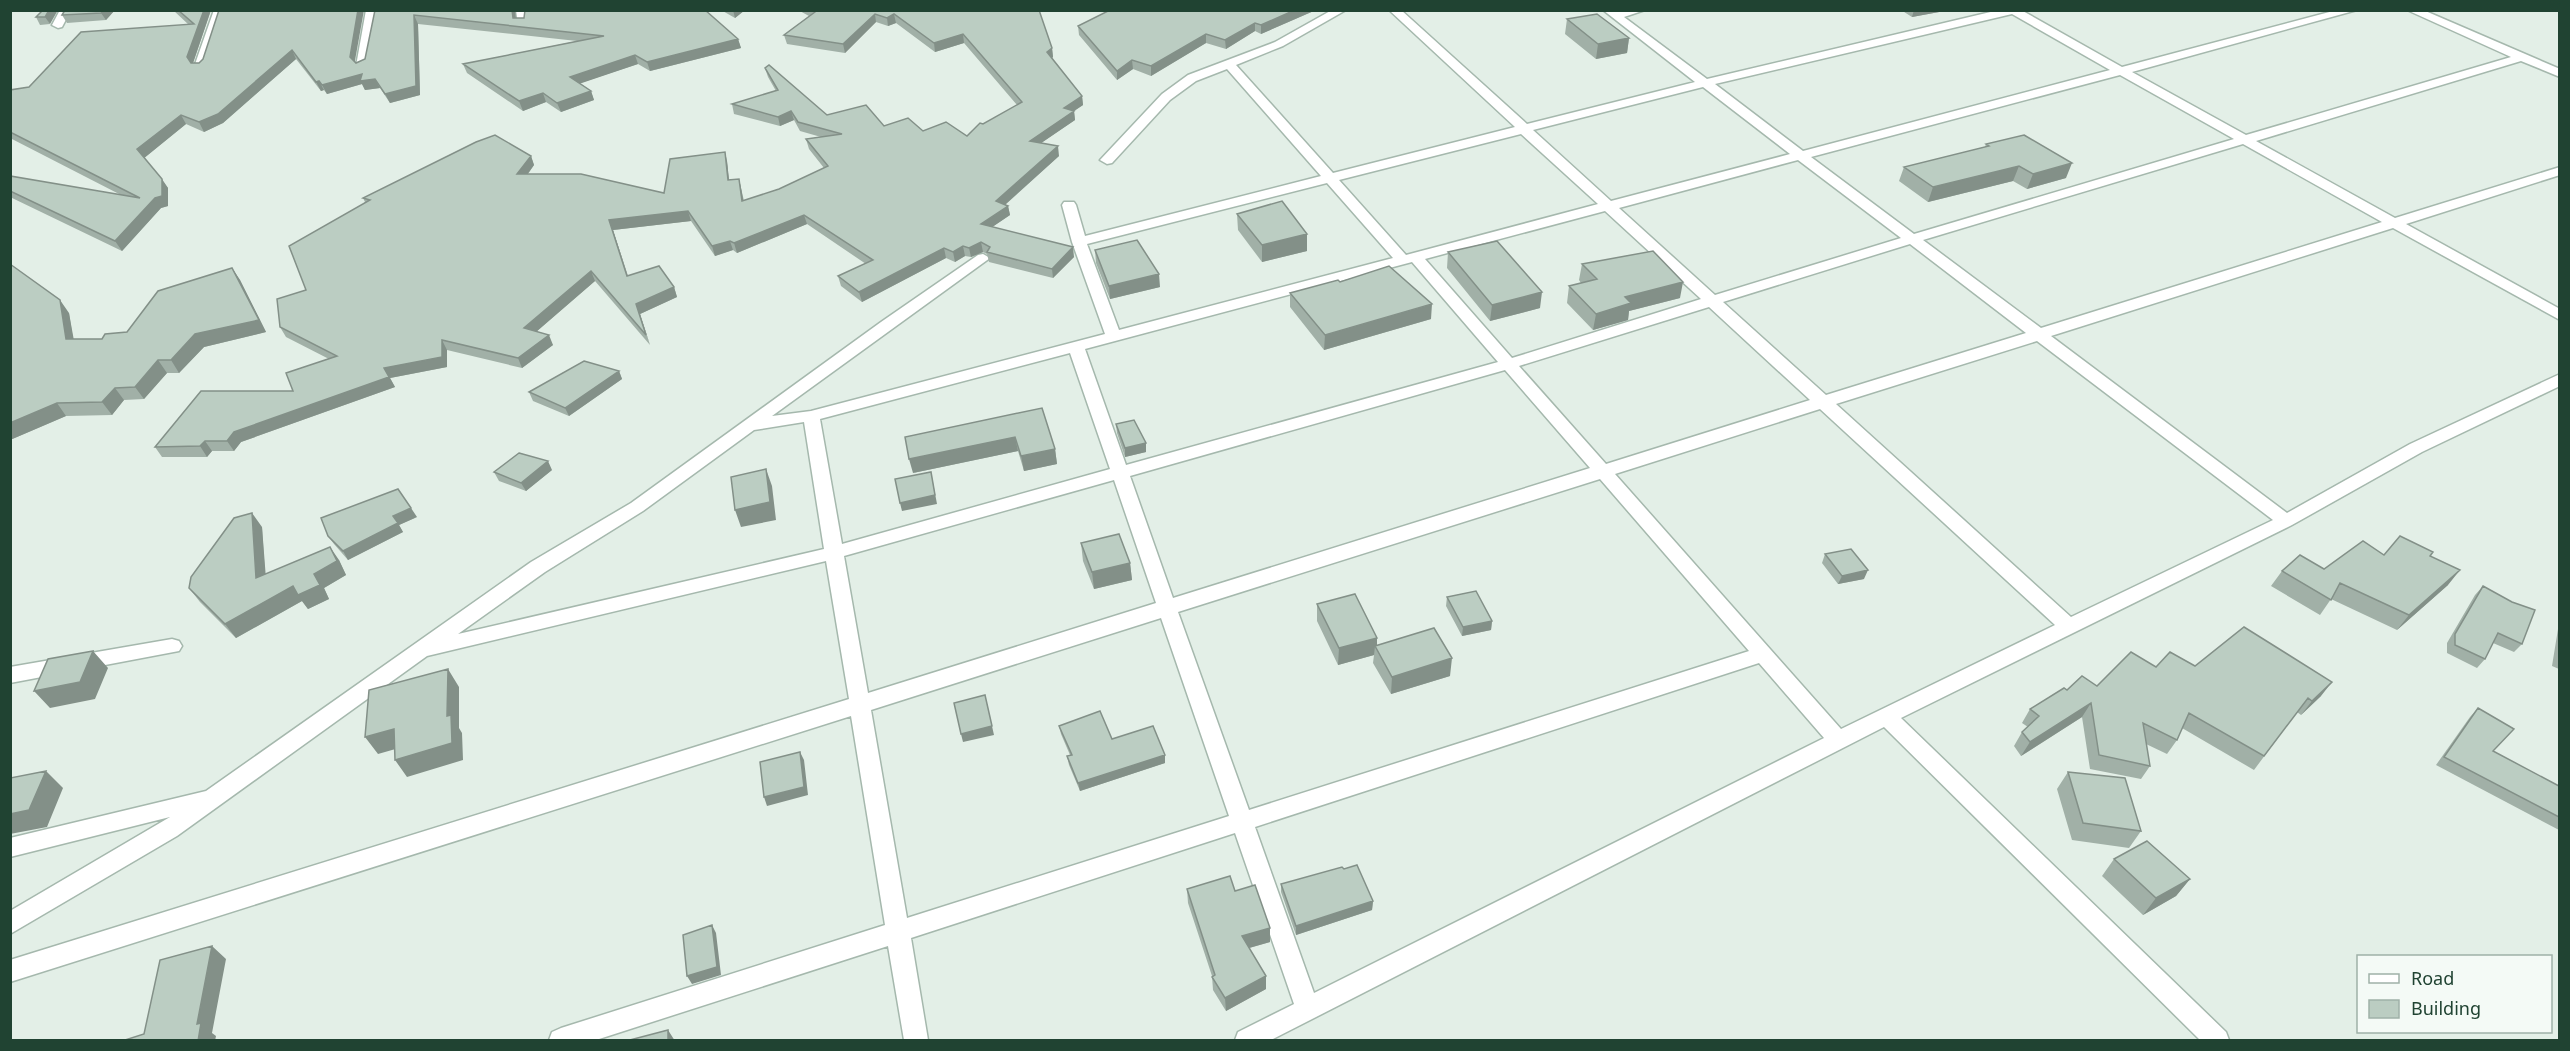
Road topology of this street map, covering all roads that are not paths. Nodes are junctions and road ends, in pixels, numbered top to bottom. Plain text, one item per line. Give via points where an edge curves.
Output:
1 (66, 10) edge
2 (220, 10) edge
3 (372, 10) edge
4 (1341, 10) edge
5 (1394, 10) edge
6 (1640, 10) edge
7 (2352, 10) edge
8 (2412, 10) edge
9 (2014, 11) edge
10 (1612, 13) edge
11 (58, 25) dead end
12 (2523, 57) junction
13 (1229, 64) junction
14 (362, 66) edge
15 (200, 67) edge
16 (2121, 71) junction
17 (2559, 74) edge
18 (1705, 83) junction
19 (1524, 130) junction
20 (2244, 140) junction
21 (1801, 155) junction
22 (1107, 160) dead end
23 (2559, 171) edge
24 (1332, 179) junction
25 (1069, 205) dead end
26 (1608, 206) junction
27 (2393, 223) junction
28 (1912, 239) junction
29 (1079, 242) junction
30 (983, 258) dead end
31 (1409, 259) junction
32 (1712, 301) junction
33 (2559, 315) edge
34 (2039, 334) junction
35 (1113, 337) junction
36 (1076, 347) junction
37 (1508, 364) junction
38 (2559, 379) edge
39 (1823, 402) junction
40 (811, 417) junction
41 (750, 424) junction
42 (1602, 471) junction
43 (1120, 472) junction
44 (2286, 521) junction
45 (833, 554) junction
46 (1167, 608) junction
47 (2069, 627) junction
48 (172, 646) dead end
49 (421, 650) junction
50 (1763, 654) junction
51 (10, 675) edge
52 (859, 705) junction
53 (1886, 716) junction
54 (1838, 740) junction
55 (214, 797) junction
56 (1242, 821) junction
57 (10, 848) edge
58 (10, 924) edge
59 (898, 932) junction
60 (10, 971) edge
61 (1308, 1010) junction
62 (561, 1041) edge
63 (916, 1041) edge
64 (1247, 1041) edge
65 (2217, 1041) edge

1 - 11 street
2 - 15 street
3 - 14 street
4 - 13 street via 1280,44
5 - 19 street
6 - 10 street
7 - 16 street
8 - 12 street
9 - 16 street
9 - 18 street
10 - 18 street
12 - 17 street
12 - 20 street
13 - 22 street via 1192,78 1166,97
13 - 24 street
16 - 20 street
16 - 21 street
18 - 19 street
18 - 21 street
19 - 24 street
19 - 26 street
20 - 27 street
20 - 28 street
21 - 26 street
21 - 28 street
23 - 27 street
24 - 29 street
24 - 31 street
25 - 29 street
26 - 31 street
26 - 32 street
27 - 33 street
27 - 34 street
28 - 32 street
28 - 34 street
29 - 35 street
30 - 41 street
31 - 35 street
31 - 37 street
32 - 37 street
32 - 39 street
34 - 39 street
34 - 44 street
35 - 36 street
36 - 40 street
36 - 43 street
37 - 42 street
37 - 43 street
38 - 44 street via 2416,448
39 - 42 street
39 - 47 street
40 - 41 street
40 - 45 street
41 - 49 street via 637,507 538,567
42 - 46 street
42 - 50 street
43 - 45 street
43 - 46 street
44 - 47 street
45 - 49 street
45 - 52 street
46 - 52 street
46 - 56 street
47 - 53 street
48 - 51 street
49 - 55 street
50 - 54 street
50 - 56 street
52 - 59 street
52 - 60 street
53 - 54 street
53 - 65 street
54 - 61 street
55 - 57 street
55 - 58 street via 169,829
56 - 59 street
56 - 61 street
59 - 62 street
59 - 63 street
61 - 64 street

